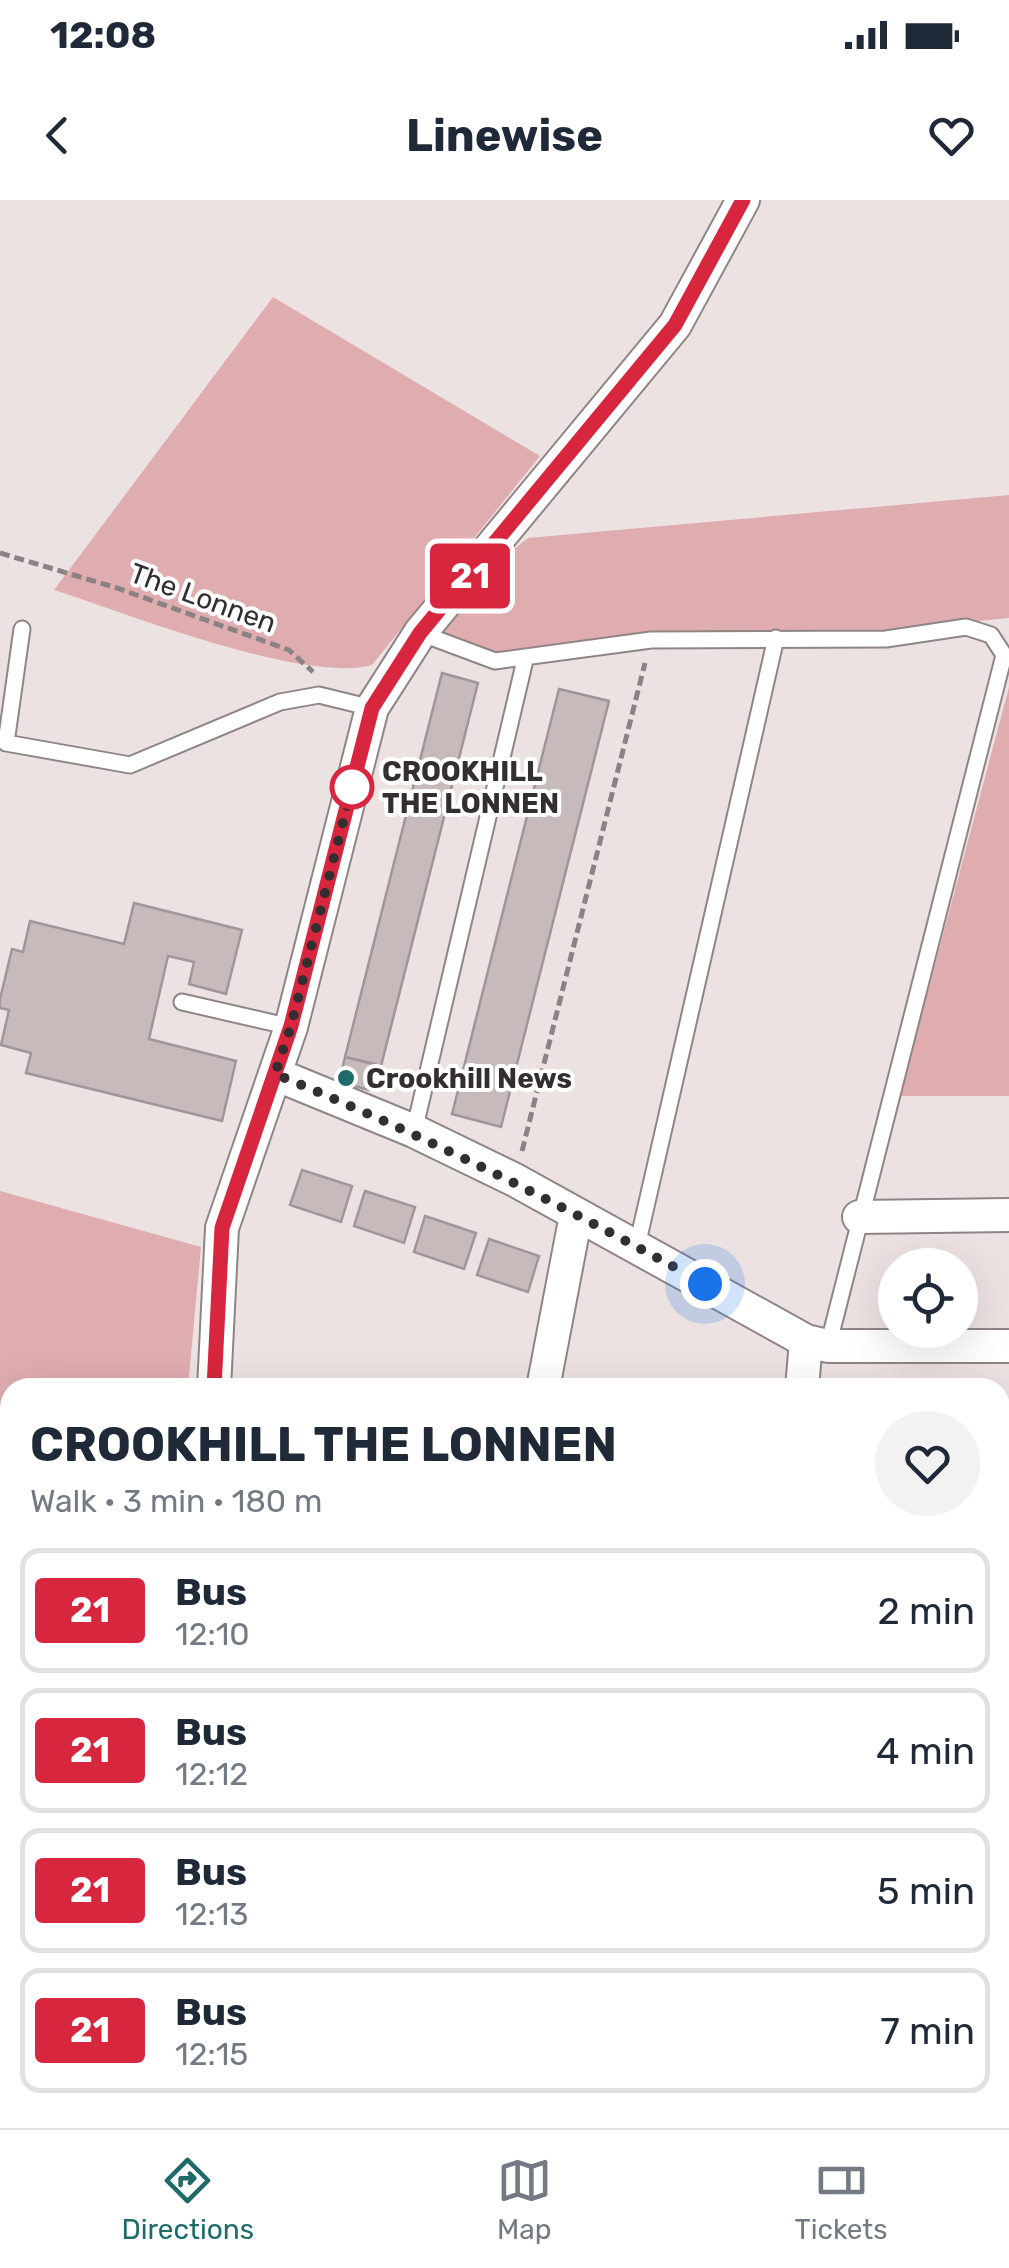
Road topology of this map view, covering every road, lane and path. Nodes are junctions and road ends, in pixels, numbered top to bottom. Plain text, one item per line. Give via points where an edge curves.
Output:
1 (743, 200) edge
2 (0, 554) edge
3 (22, 629) dead end
4 (420, 633) junction
5 (776, 638) junction
6 (651, 640) junction
7 (525, 660) junction
8 (317, 676) dead end
9 (372, 708) junction
10 (6, 744) junction
11 (0, 760) edge
12 (182, 1002) dead end
13 (291, 1026) junction
14 (275, 1074) junction
15 (414, 1131) junction
16 (514, 1180) junction
17 (1009, 1214) edge
18 (576, 1215) junction
19 (860, 1217) junction
20 (637, 1246) junction
21 (817, 1344) junction
22 (1009, 1346) edge
23 (214, 1378) edge
24 (545, 1378) edge
25 (805, 1378) edge

1 - 4 street via 675,325
2 - 8 path, The Lonnen via 289,650
3 - 10 lane
4 - 7 lane via 495,661
4 - 9 street
5 - 6 lane
5 - 19 lane via 886,639 966,627 991,635 1004,656
5 - 20 lane
6 - 7 lane
6 - 16 path
7 - 15 lane
9 - 10 lane via 319,695 280,702 130,765
9 - 13 street
10 - 11 lane
12 - 13 lane
13 - 14 street
14 - 15 street
14 - 23 street via 222,1228
15 - 16 street
16 - 18 street
17 - 19 street
18 - 20 street
18 - 24 street
19 - 21 lane
20 - 21 street
21 - 22 street
21 - 25 street

